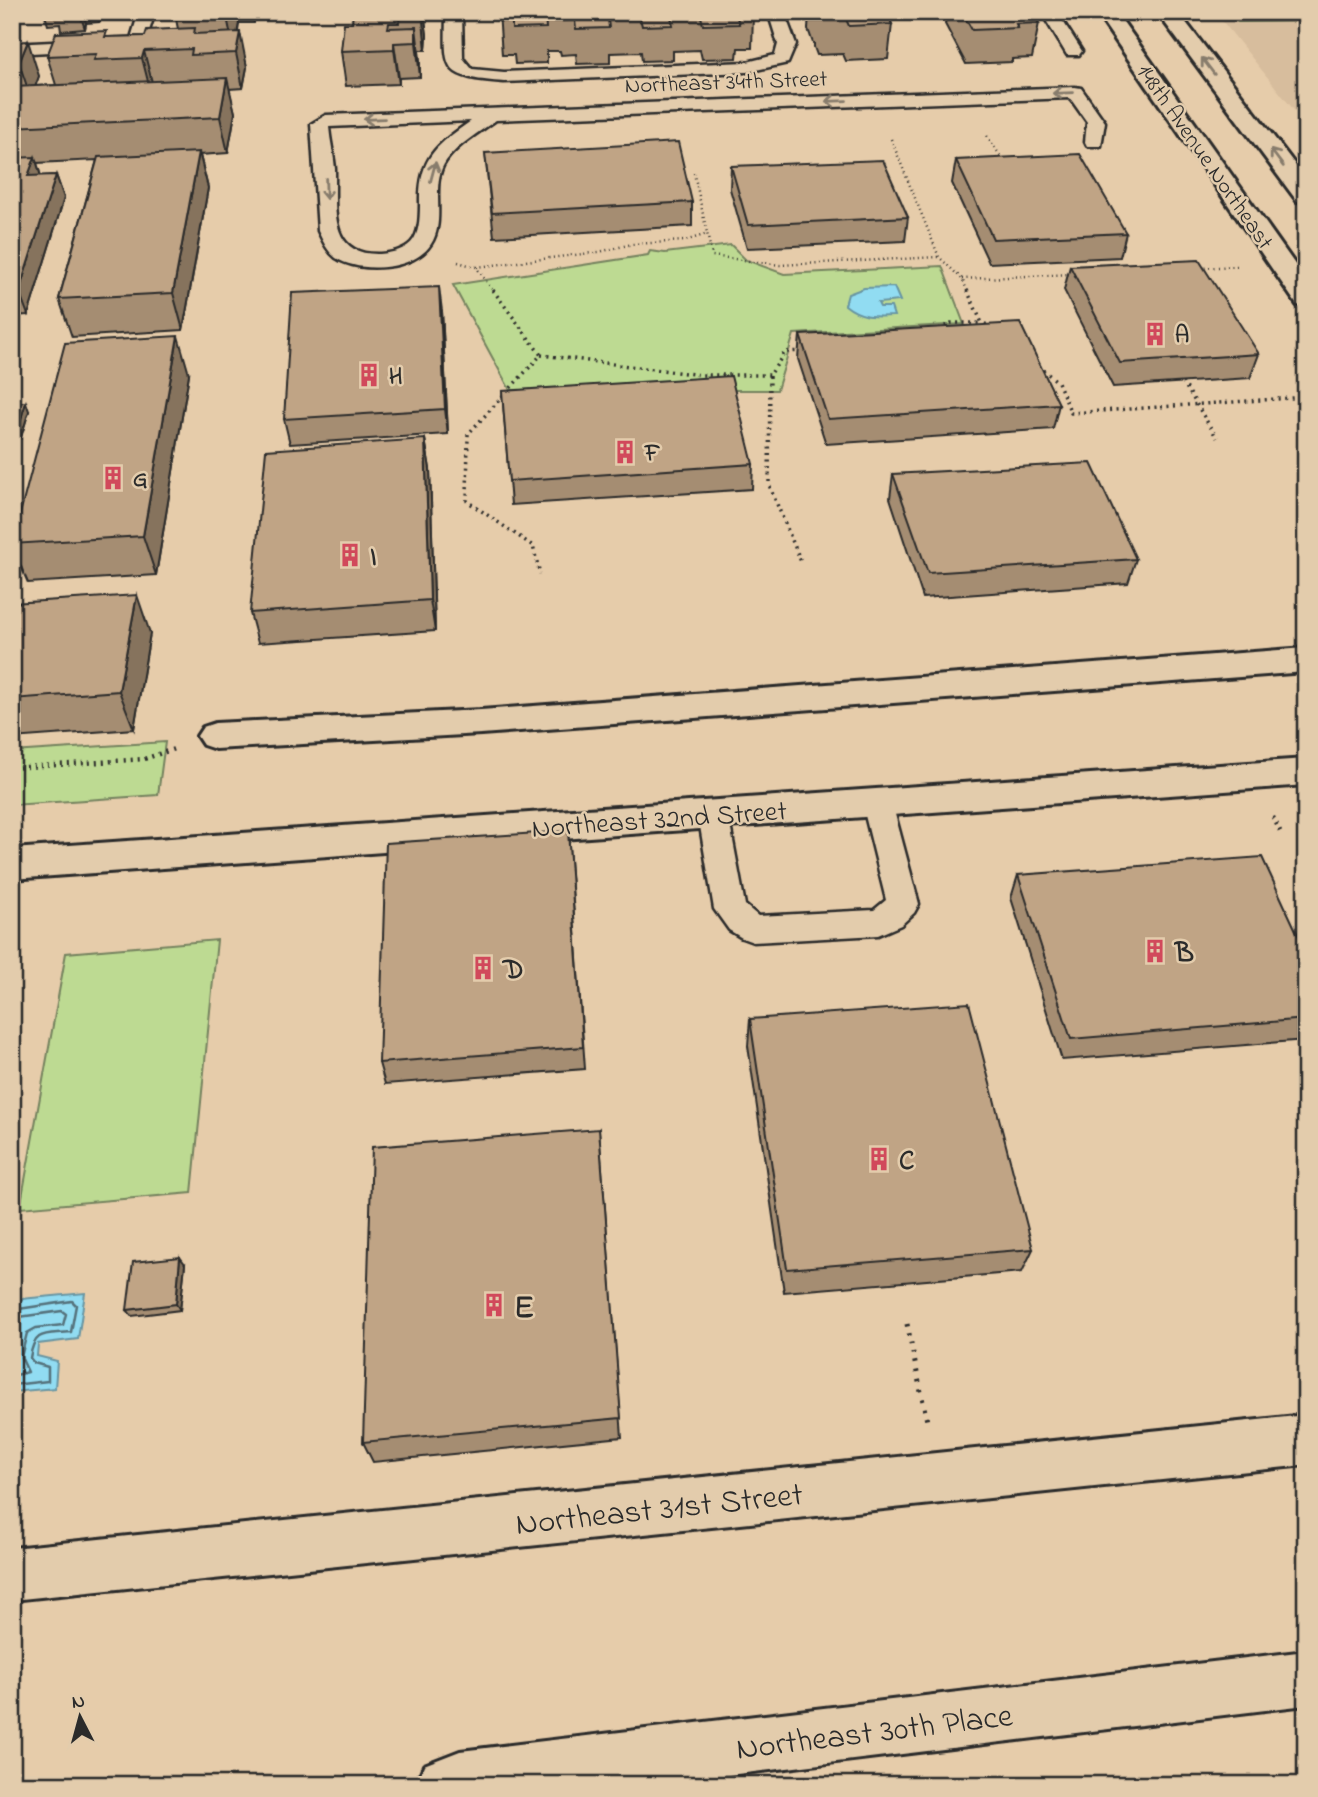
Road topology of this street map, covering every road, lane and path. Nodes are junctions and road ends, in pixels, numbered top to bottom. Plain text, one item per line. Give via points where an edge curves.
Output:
1 (147, 12) edge
2 (454, 12) edge
3 (776, 12) edge
4 (1049, 12) edge
5 (1106, 12) edge
6 (1167, 12) edge
7 (12, 49) edge
8 (1073, 51) dead end
9 (491, 115) junction
10 (987, 136) dead end
11 (891, 139) dead end
12 (1094, 142) dead end
13 (1007, 169) edge
14 (694, 173) dead end
15 (1306, 196) edge
16 (707, 234) junction
17 (939, 257) junction
18 (458, 262) dead end
19 (1249, 265) dead end
20 (476, 267) junction
21 (1195, 268) edge
22 (1085, 273) edge
23 (962, 279) junction
24 (1306, 299) edge
25 (982, 323) junction
26 (993, 326) edge
27 (929, 334) edge
28 (807, 350) edge
29 (541, 355) junction
30 (1038, 360) edge
31 (770, 375) junction
32 (1183, 382) edge
33 (1306, 397) edge
34 (1197, 404) junction
35 (1217, 438) dead end
36 (802, 564) dead end
37 (540, 574) dead end
38 (1306, 660) edge
39 (215, 736) joint
40 (12, 768) edge
41 (1306, 772) edge
42 (877, 803) junction
43 (713, 814) junction
44 (1277, 825) dead end
45 (1281, 833) dead end
46 (12, 864) edge
47 (907, 1324) dead end
48 (1306, 1440) edge
49 (937, 1478) junction
50 (12, 1574) edge
51 (1306, 1678) edge
52 (444, 1785) edge

1 - 7 lane via 138,43
2 - 3 lane via 454,59 467,74 504,77 747,67 782,59 787,44
4 - 8 lane
5 - 24 street, 148th Avenue Northeast
15 -> 6 street, 148th Avenue Northeast
9 -> 9 lane, Northeast 34th Street via 322,122 333,245 351,257 372,260 403,256 421,244 427,231 434,163
12 -> 9 lane, Northeast 34th Street via 1096,122 1075,92
10 - 13 path
11 - 17 path
14 - 16 path
16 - 17 path via 712,256 780,265
16 - 20 path via 685,241 632,244
17 - 23 path
18 - 20 path
19 - 21 path
20 - 29 path
22 - 23 path
23 - 25 path
25 - 26 path
25 - 27 path via 951,323
28 - 31 path via 785,352
29 - 31 path via 701,375
29 - 37 path via 468,434 467,501 533,545
30 - 34 path via 1044,373 1058,382 1071,413
31 - 36 path via 769,485
32 - 34 path
33 - 34 path
34 - 35 path
38 - 39 street via 481,722
39 - 40 path via 144,758
41 - 42 street, Northeast 32nd Street
42 - 43 street, Northeast 32nd Street
42 - 43 lane via 903,904 878,922 753,929 740,921 730,909
43 - 46 street, Northeast 32nd Street
44 - 45 path
47 - 49 path
48 - 49 street, Northeast 31st Street
49 - 50 street, Northeast 31st Street
51 - 52 street, Northeast 30th Place via 460,1779

